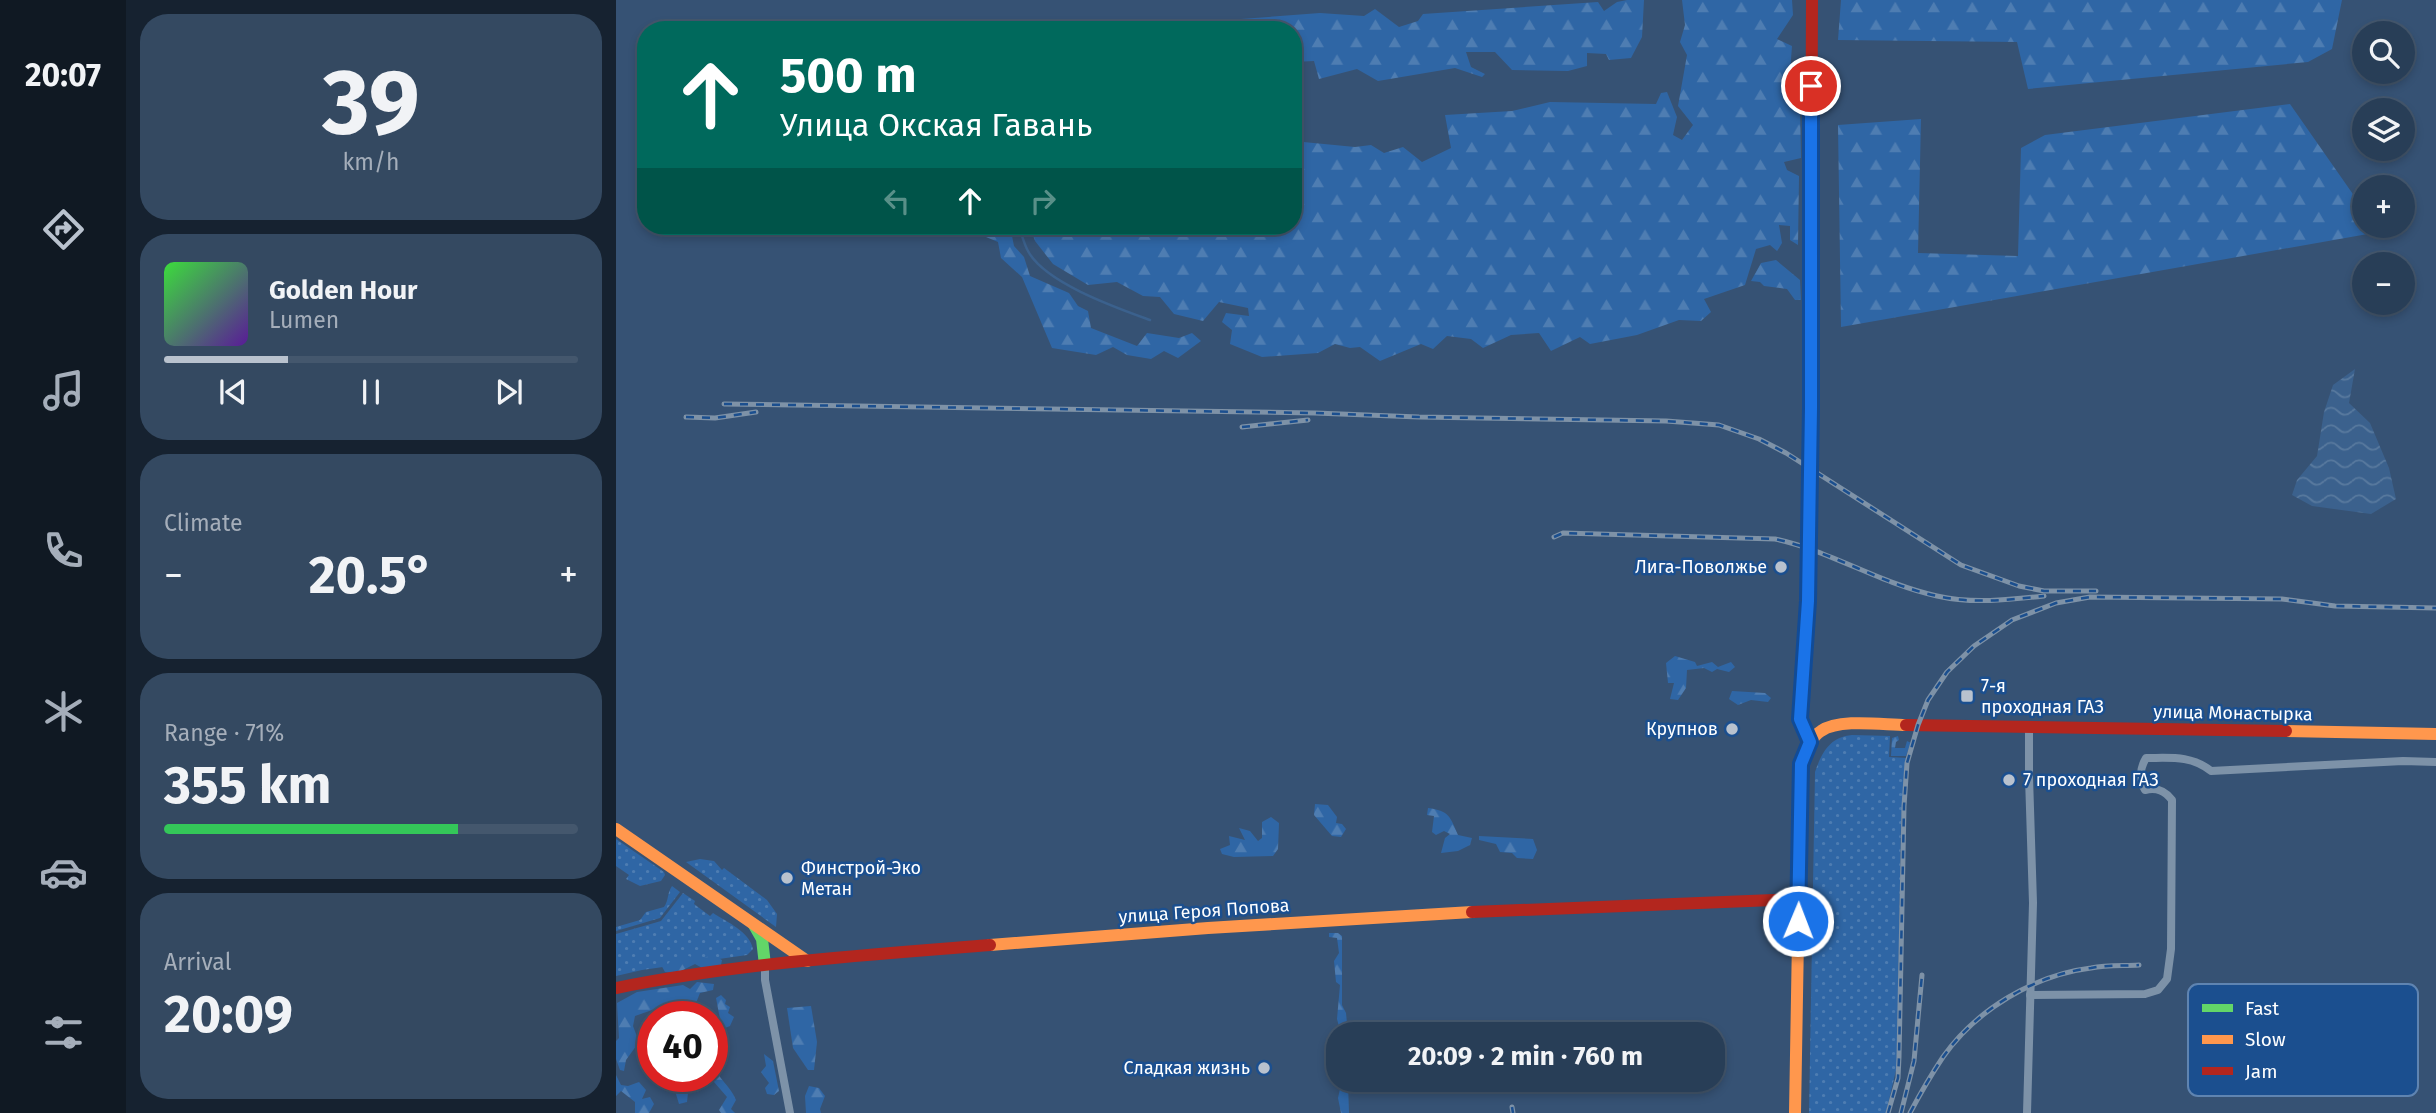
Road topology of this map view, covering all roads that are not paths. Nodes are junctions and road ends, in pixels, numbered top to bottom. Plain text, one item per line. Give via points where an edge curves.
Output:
1 (1812, 0) edge
2 (2029, 726) junction
3 (2436, 734) edge
4 (1810, 742) junction
5 (2436, 762) edge
6 (616, 829) edge
7 (1797, 899) junction
8 (754, 925) junction
9 (807, 961) junction
10 (765, 965) junction
11 (616, 988) edge
12 (2030, 995) junction
13 (790, 1113) edge
14 (1795, 1113) edge
15 (2027, 1113) edge

1 - 4 street via 1808,601 1800,719
2 - 3 street, улица Монастырка
2 - 4 street, улица Монастырка via 1843,724 1822,730
2 - 12 street
4 - 7 street via 1801,764
5 - 12 street via 2211,771 2176,757 2146,758 2141,769 2145,790 2154,788 2172,800 2168,979 2158,990 2145,994
6 - 8 street
7 - 9 street, улица Героя Попова via 1345,918
7 - 14 street
8 - 9 street
8 - 10 street via 762,939
9 - 10 street, улица Героя Попова
10 - 11 street, улица Героя Попова
10 - 13 street
12 - 15 street

